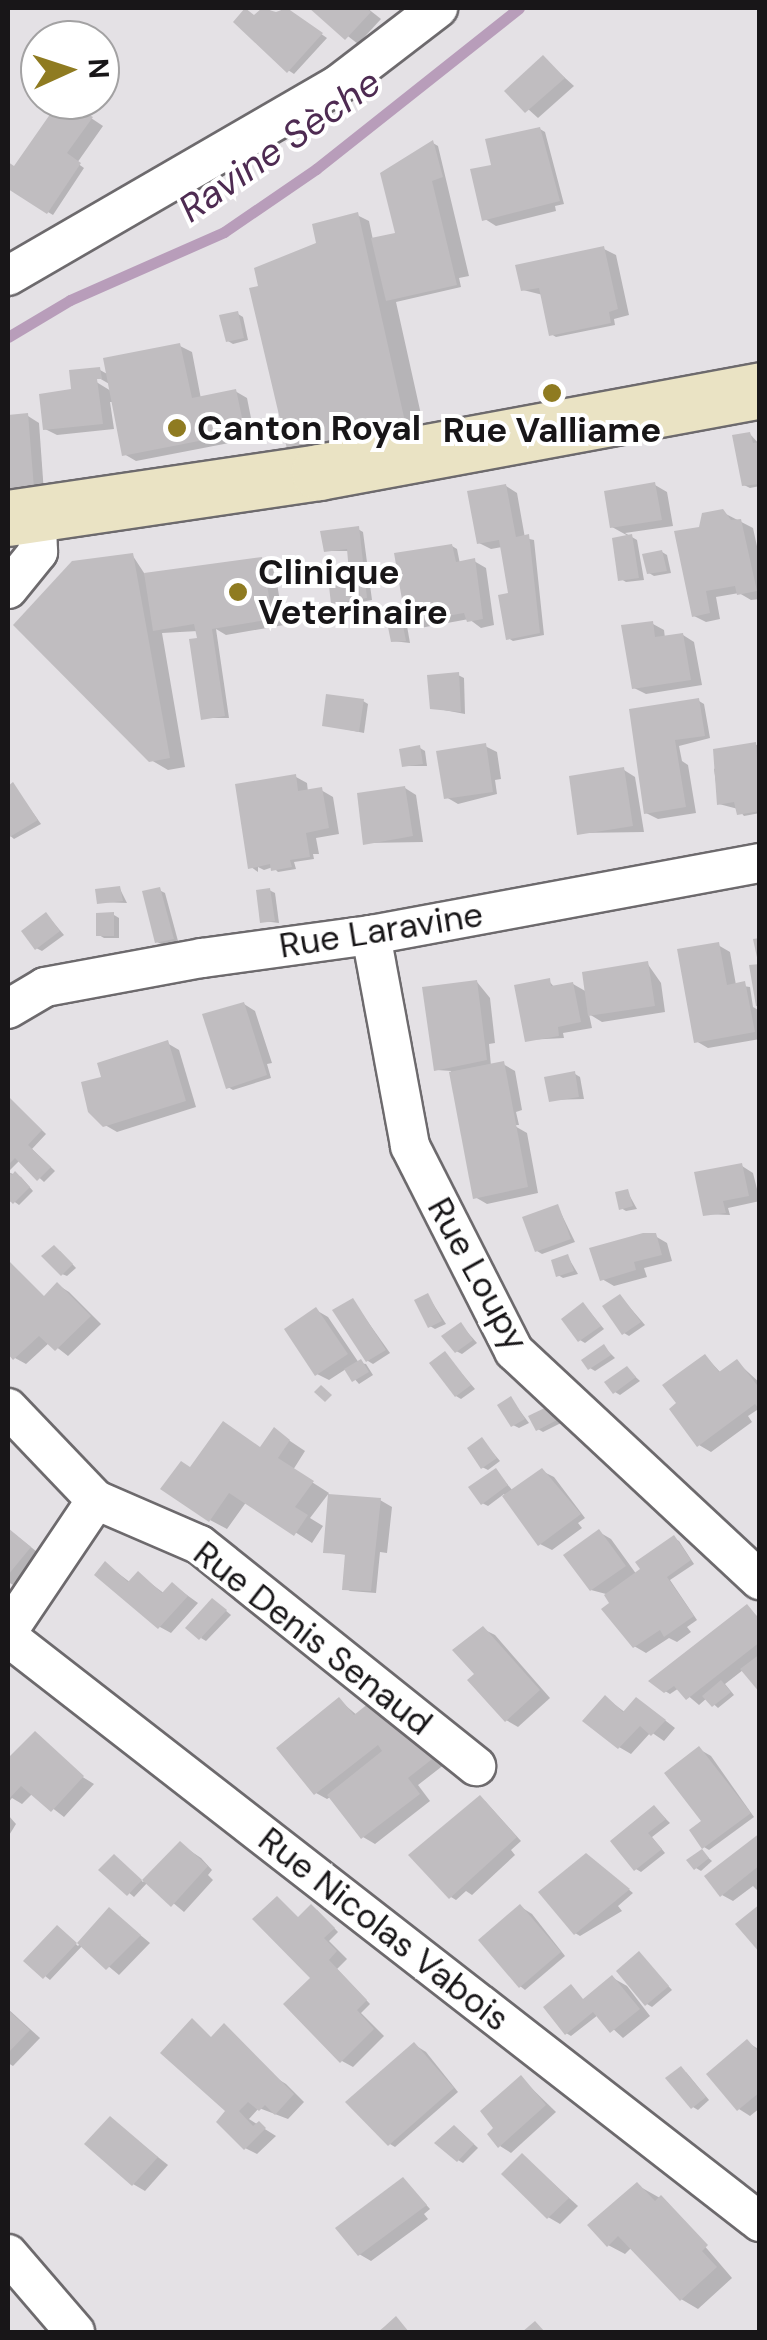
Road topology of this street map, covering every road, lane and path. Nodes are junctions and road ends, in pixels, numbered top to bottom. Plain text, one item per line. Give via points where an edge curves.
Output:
1 (438, 8) edge
2 (8, 276) edge
3 (760, 390) edge
4 (22, 517) edge
5 (8, 588) edge
6 (760, 864) edge
7 (370, 935) junction
8 (8, 1008) edge
9 (8, 1408) edge
10 (96, 1500) junction
11 (760, 1580) edge
12 (8, 1634) edge
13 (476, 1766) dead end
14 (760, 2222) edge
15 (8, 2254) edge
16 (75, 2332) edge

1 - 2 street via 339,84
3 - 4 street via 319,472
4 - 5 street via 38,552
6 - 7 street, Rue Laravine
7 - 8 street, Rue Laravine via 46,987
7 - 11 street, Rue Loupy via 410,1146 514,1351
9 - 10 street, Rue Denis Senaud
10 - 12 street
10 - 13 street, Rue Denis Senaud via 200,1545
12 - 14 street, Rue Nicolas Vabois
15 - 16 street

